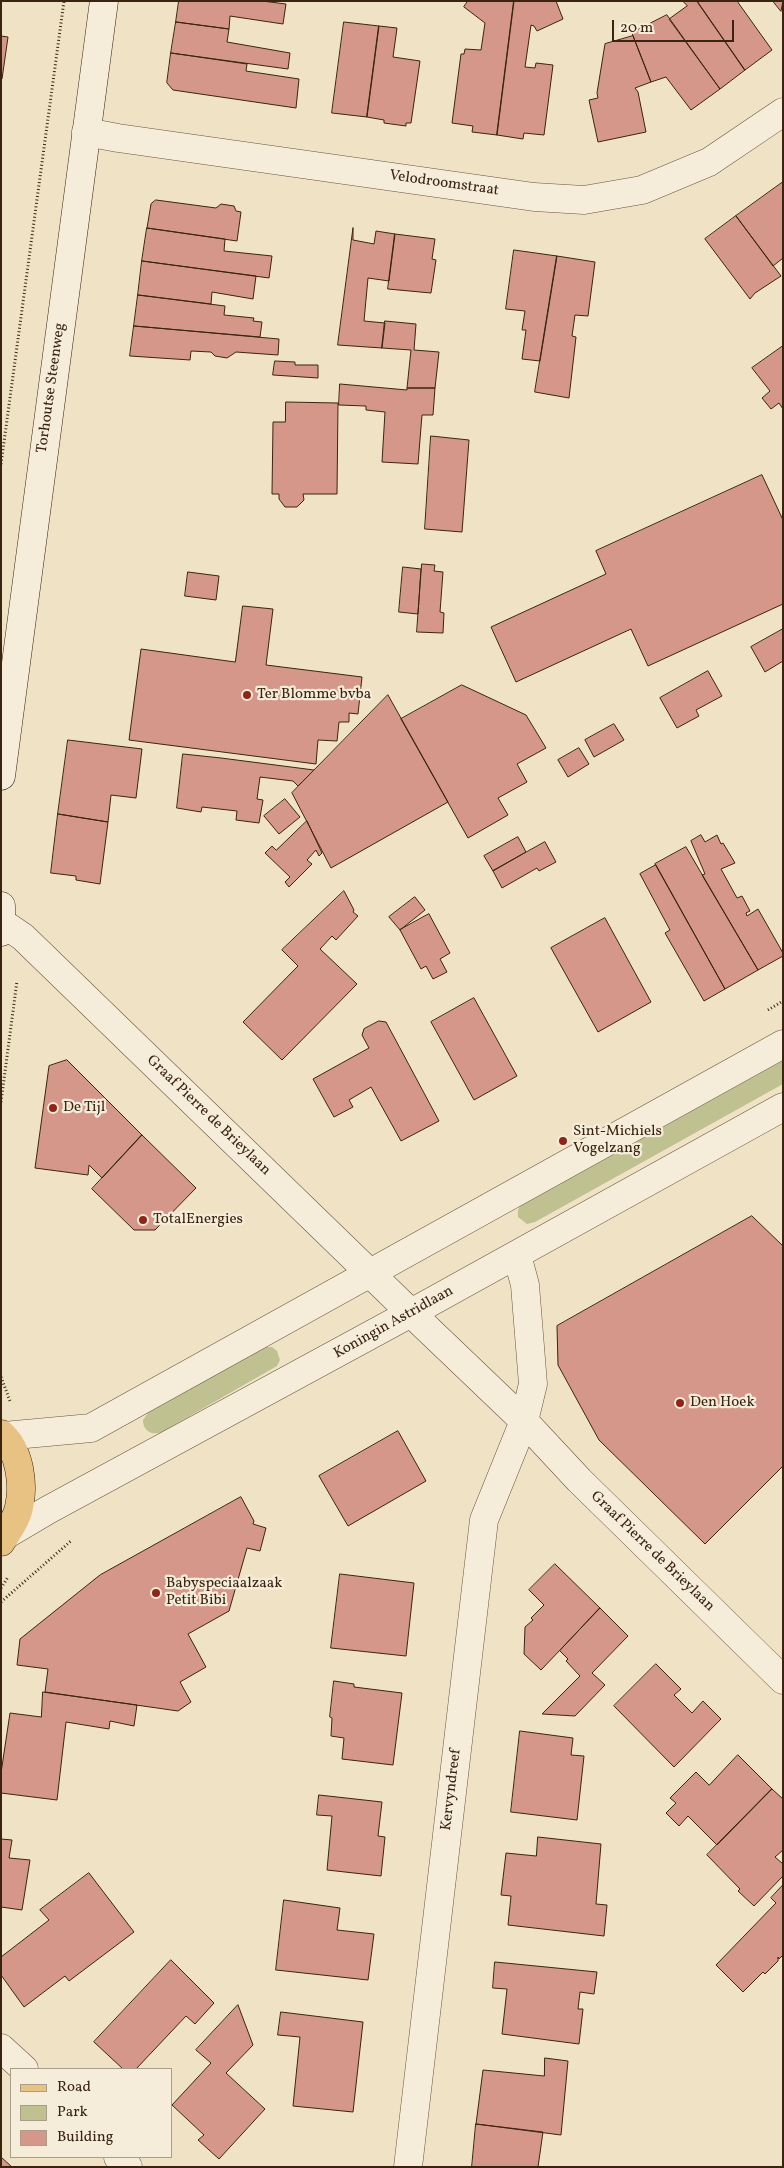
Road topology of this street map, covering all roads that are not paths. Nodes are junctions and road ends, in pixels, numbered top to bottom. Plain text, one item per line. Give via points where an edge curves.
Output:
1 (104, 1) edge
2 (783, 112) edge
3 (86, 132) junction
4 (1, 776) edge
5 (6, 924) edge
6 (783, 1044) edge
7 (783, 1107) edge
8 (517, 1255) junction
9 (370, 1274) junction
10 (411, 1314) junction
11 (524, 1421) junction
12 (2, 1435) edge
13 (3, 1539) edge
14 (783, 1680) edge
15 (1, 2048) edge
16 (23, 2068) edge
17 (119, 2158) edge
18 (128, 2167) edge
19 (408, 2167) edge

1 - 3 street, Torhoutse Steenweg
2 - 3 street, Velodroomstraat via 709,162 642,190 584,200 534,197
3 - 4 street, Torhoutse Steenweg
5 - 9 street, Graaf Pierre de Brieylaan
6 - 9 street
7 - 8 street, Koningin Astridlaan
8 - 10 street, Koningin Astridlaan
8 - 11 street, Kervyndreef via 525,1285 533,1384
9 - 10 street, Graaf Pierre de Brieylaan
9 - 12 street via 91,1428
10 - 11 street, Graaf Pierre de Brieylaan
10 - 13 street, Koningin Astridlaan via 48,1510
11 - 14 street, Graaf Pierre de Brieylaan via 579,1480
11 - 19 street, Kervyndreef via 484,1520
12 - 13 main road via 14,1454 21,1479 19,1509
15 - 16 street
17 - 18 street

